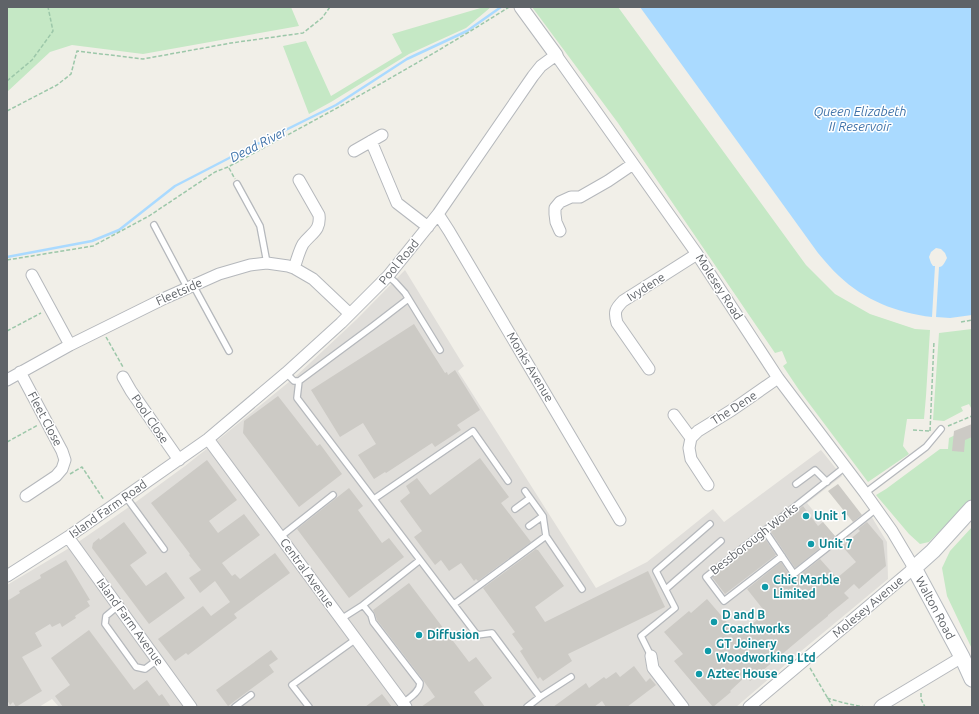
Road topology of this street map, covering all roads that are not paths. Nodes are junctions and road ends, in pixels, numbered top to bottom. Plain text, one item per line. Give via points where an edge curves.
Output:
1 (521, 7) edge
2 (556, 55) junction
3 (382, 135) dead end
4 (371, 141) junction
5 (354, 151) dead end
6 (633, 164) junction
7 (299, 180) dead end
8 (237, 184) road end
9 (438, 214) junction
10 (154, 225) dead end
11 (428, 227) junction
12 (560, 231) dead end
13 (697, 254) junction
14 (267, 263) junction
15 (294, 268) junction
16 (32, 275) dead end
17 (388, 276) junction
18 (190, 286) junction
19 (408, 299) junction
20 (350, 314) junction
21 (70, 344) junction
22 (229, 350) dead end
23 (440, 350) dead end
24 (649, 369) dead end
25 (20, 372) junction
26 (286, 373) junction
27 (123, 378) road end
28 (778, 378) junction
29 (7, 380) edge
30 (299, 381) junction
31 (674, 415) dead end
32 (941, 429) dead end
33 (690, 438) junction
34 (208, 439) junction
35 (179, 460) junction
36 (845, 467) junction
37 (508, 481) dead end
38 (827, 482) junction
39 (796, 484) dead end
40 (708, 485) dead end
41 (525, 491) dead end
42 (865, 493) junction
43 (333, 495) dead end
44 (26, 496) dead end
45 (126, 497) junction
46 (530, 498) junction
47 (374, 499) junction
48 (876, 508) junction
49 (972, 508) edge
50 (515, 509) dead end
51 (543, 516) junction
52 (620, 520) dead end
53 (710, 524) dead end
54 (529, 526) dead end
55 (765, 531) junction
56 (546, 536) junction
57 (68, 537) junction
58 (283, 541) junction
59 (721, 541) dead end
60 (164, 549) dead end
61 (782, 556) junction
62 (420, 560) junction
63 (914, 568) junction
64 (7, 576) edge
65 (582, 589) dead end
66 (666, 589) junction
67 (363, 604) junction
68 (454, 604) junction
69 (118, 606) junction
70 (341, 620) junction
71 (356, 639) junction
72 (651, 656) joint
73 (962, 657) junction
74 (157, 660) junction
75 (571, 677) dead end
76 (972, 679) edge
77 (251, 695) dead end
78 (540, 698) junction
79 (404, 705) edge
80 (191, 707) edge
81 (235, 707) edge
82 (309, 707) edge
83 (527, 707) edge
84 (683, 707) edge
85 (748, 707) edge
86 (880, 707) edge

1 - 2 street, Molesey Road
2 - 6 street, Molesey Road
2 - 9 street, Pool Road via 533,76
3 - 4 street
4 - 5 street
4 - 11 street via 397,203
6 - 12 street via 580,197 571,197 560,202 555,208
6 - 13 street, Molesey Road
7 - 15 street via 320,221 317,229 299,252
8 - 14 lane via 260,226
9 - 11 street, Pool Road
9 - 52 street, Monks Avenue
10 - 18 lane
11 - 17 street, Pool Road
13 - 24 street, Ivydene via 617,307 617,323
13 - 28 street, Molesey Road
14 - 15 street, Fleetside
14 - 18 street, Fleetside via 219,274
15 - 20 street, Fleetside via 314,279
16 - 21 street
17 - 19 lane
17 - 20 street, Pool Road
18 - 21 street, Fleetside
18 - 22 lane
19 - 23 lane
19 - 30 lane
20 - 26 street, Pool Road
21 - 25 street, Fleetside
25 - 29 street, Fleetside
25 - 44 street, Fleet Close via 65,460 56,476
26 - 30 lane via 294,381
26 - 34 street, Pool Road
27 - 35 street, Pool Close
28 - 33 street, The Dene
28 - 36 street, Molesey Road
30 - 47 lane via 297,398
31 - 33 street
32 - 42 lane via 926,447
33 - 40 street via 691,460
34 - 35 street, Island Farm Road
34 - 58 street, Central Avenue
35 - 45 street, Island Farm Road
36 - 38 lane, Bessborough Works
36 - 42 street, Molesey Road
37 - 47 lane via 473,431
38 - 39 lane via 814,470
38 - 55 lane, Bessborough Works
41 - 46 lane
42 - 48 street, Molesey Road
43 - 58 lane
45 - 57 street, Island Farm Road
45 - 60 lane
46 - 50 lane
46 - 51 lane
47 - 62 lane
48 - 61 lane via 794,574
48 - 63 street, Molesey Road
49 - 63 main road, Walton Road
51 - 54 lane
51 - 56 lane
53 - 66 lane via 656,571
55 - 61 lane
55 - 61 lane, Bessborough Works via 706,578 724,601
56 - 65 lane
56 - 68 lane
57 - 64 street, Island Farm Road
57 - 69 street, Island Farm Avenue
58 - 70 street, Central Avenue
59 - 66 lane
62 - 67 lane
62 - 68 lane
63 - 73 main road, Walton Road
63 - 85 street, Molesey Avenue
66 - 72 lane via 675,608 641,636
67 - 70 lane
67 - 79 lane via 373,622 420,683 417,692
68 - 78 lane via 477,635 492,633
69 - 74 street, Island Farm Avenue
69 - 74 lane via 106,616 105,624 136,667 144,669
70 - 71 street, Central Avenue
71 - 79 street, Central Avenue
71 - 82 lane via 292,685
72 - 84 street via 653,668
73 - 76 main road, Walton Road
73 - 86 street
74 - 80 street, Island Farm Avenue
75 - 78 lane
77 - 81 lane
78 - 83 lane

